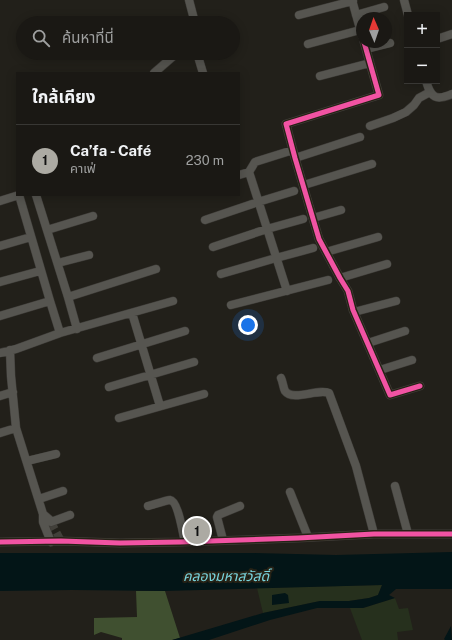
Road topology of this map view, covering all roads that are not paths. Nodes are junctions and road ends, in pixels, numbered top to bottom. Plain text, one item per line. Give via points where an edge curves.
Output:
1 (189, 0) edge
2 (352, 0) edge
3 (404, 0) edge
4 (384, 6) dead end
5 (365, 12) edge
6 (407, 12) edge
7 (356, 15) edge
8 (193, 16) edge
9 (299, 16) dead end
10 (356, 34) edge
11 (452, 34) edge
12 (440, 38) edge
13 (308, 44) dead end
14 (366, 48) edge
15 (169, 60) edge
16 (199, 60) edge
17 (370, 63) junction
18 (155, 72) edge
19 (203, 72) edge
20 (320, 76) dead end
21 (427, 84) edge
22 (430, 92) junction
23 (452, 94) edge
24 (370, 126) dead end
25 (360, 137) dead end
26 (294, 154) junction
27 (372, 164) dead end
28 (249, 172) junction
29 (240, 175) edge
30 (304, 185) junction
31 (294, 191) dead end
32 (16, 196) edge
33 (19, 196) edge
34 (36, 196) edge
35 (0, 201) edge
36 (258, 202) junction
37 (341, 210) dead end
38 (93, 216) dead end
39 (313, 218) junction
40 (303, 219) dead end
41 (204, 220) dead end
42 (267, 229) junction
43 (47, 230) junction
44 (378, 236) dead end
45 (31, 237) junction
46 (0, 246) edge
47 (213, 247) dead end
48 (314, 248) dead end
49 (326, 252) junction
50 (89, 255) dead end
51 (276, 258) junction
52 (58, 263) junction
53 (387, 264) dead end
54 (156, 269) dead end
55 (40, 271) junction
56 (221, 274) dead end
57 (340, 278) junction
58 (328, 280) dead end
59 (0, 282) edge
60 (286, 291) junction
61 (68, 296) junction
62 (396, 300) dead end
63 (50, 301) junction
64 (173, 301) dead end
65 (231, 305) dead end
66 (354, 312) junction
67 (132, 313) junction
68 (0, 316) edge
69 (77, 329) junction
70 (185, 331) dead end
71 (405, 331) dead end
72 (60, 334) junction
73 (368, 343) junction
74 (141, 344) junction
75 (10, 350) junction
76 (0, 353) edge
77 (97, 358) dead end
78 (412, 360) dead end
79 (194, 362) dead end
80 (380, 370) junction
81 (151, 375) junction
82 (281, 378) dead end
83 (420, 386) dead end
84 (109, 387) dead end
85 (12, 392) junction
86 (204, 394) dead end
87 (0, 396) edge
88 (160, 406) junction
89 (119, 418) dead end
90 (16, 428) junction
91 (0, 433) edge
92 (56, 454) dead end
93 (27, 462) junction
94 (395, 486) dead end
95 (63, 491) dead end
96 (290, 492) dead end
97 (38, 499) junction
98 (148, 506) dead end
99 (240, 506) dead end
100 (43, 514) junction
101 (70, 515) dead end
102 (374, 534) junction
103 (408, 534) junction
104 (452, 534) edge
105 (308, 537) junction
106 (223, 540) junction
107 (0, 542) edge
108 (51, 542) junction
109 (185, 542) junction

1 - 8 street
2 - 7 street
2 - 9 street
3 - 6 street
4 - 5 street
10 - 13 street
11 - 12 street
14 - 17 street
15 - 18 street
16 - 19 street
17 - 20 street
17 - 26 street via 379,95 286,124
21 - 22 street
22 - 23 street via 440,98
22 - 24 street via 419,98 406,112
25 - 26 street
26 - 28 street via 255,162
26 - 30 street
27 - 30 street
28 - 29 street
28 - 36 street
30 - 39 street
31 - 36 street
32 - 35 street
33 - 45 street
34 - 43 street
36 - 41 street
36 - 42 street
37 - 39 street
38 - 43 street
39 - 49 street
40 - 42 street
42 - 47 street
42 - 51 street
43 - 52 street
44 - 49 street
45 - 46 street
45 - 55 street
48 - 51 street
49 - 57 street
50 - 52 street
51 - 56 street
51 - 60 street
52 - 61 street
53 - 57 street
54 - 61 street
55 - 59 street
55 - 63 street
57 - 66 street via 348,291
58 - 60 street
60 - 65 street
61 - 69 street
62 - 66 street
63 - 68 street
63 - 72 street
64 - 67 street
66 - 73 street
67 - 69 street
67 - 74 street
69 - 72 street
70 - 74 street
71 - 73 street
72 - 75 street
73 - 80 street
74 - 77 street
74 - 81 street
75 - 76 street
75 - 85 street
78 - 80 street
79 - 81 street
80 - 83 street via 390,395
81 - 84 street
81 - 88 street
82 - 102 street via 289,394 301,395 321,391 329,393 356,466
85 - 87 street
85 - 90 street
86 - 88 street
88 - 89 street
90 - 91 street
90 - 93 street
92 - 93 street
93 - 97 street
94 - 103 street
95 - 97 street
96 - 105 street
97 - 100 street
98 - 109 street via 172,500 177,508
99 - 106 street via 217,517
100 - 101 street via 51,522
100 - 108 street via 43,522
102 - 103 street
102 - 105 street
103 - 104 street
105 - 106 street
106 - 109 street
107 - 108 street
108 - 109 street

